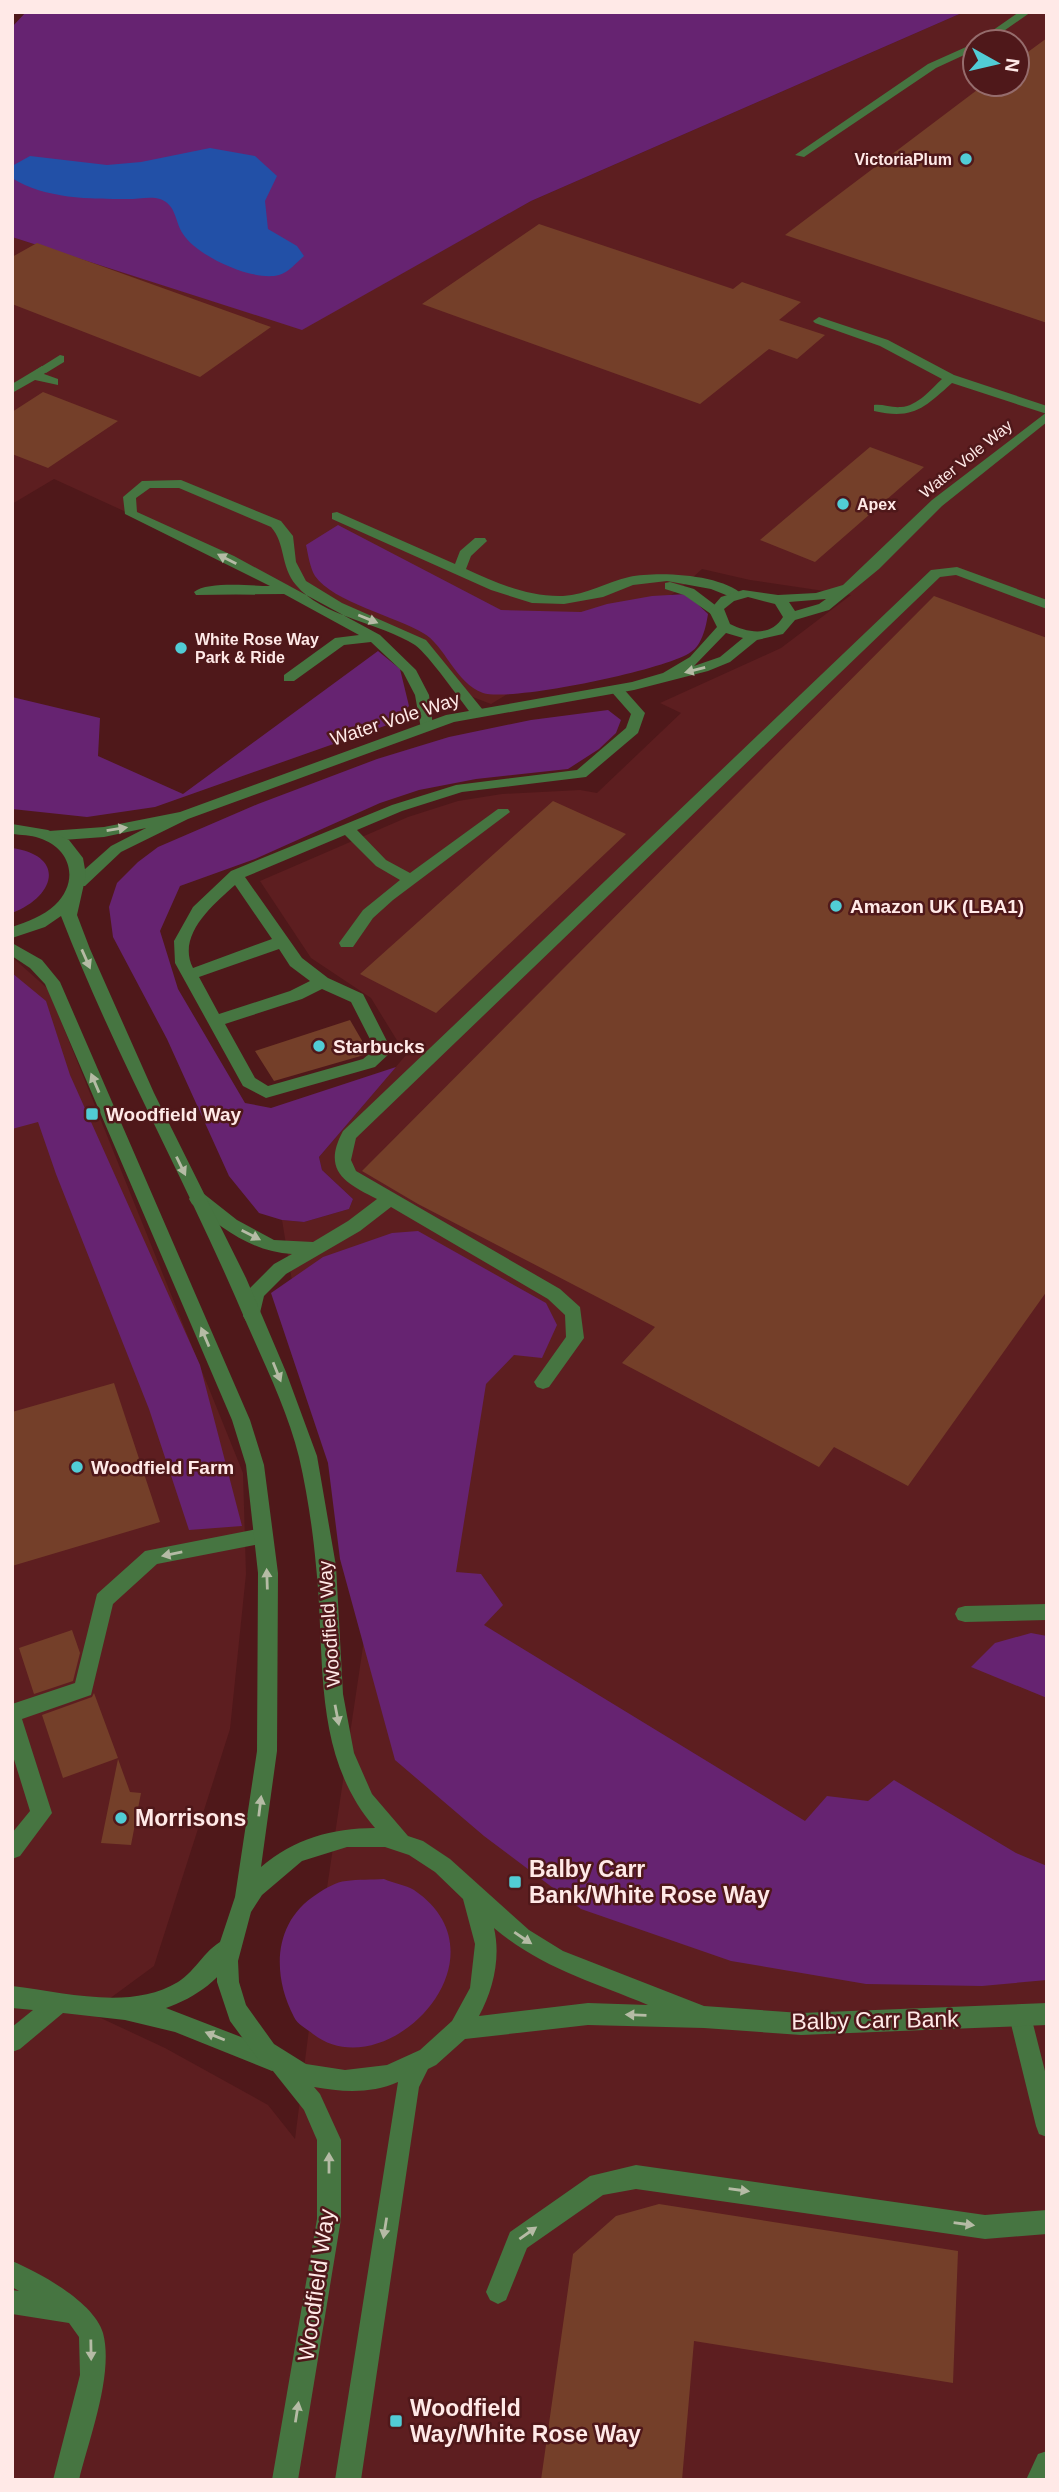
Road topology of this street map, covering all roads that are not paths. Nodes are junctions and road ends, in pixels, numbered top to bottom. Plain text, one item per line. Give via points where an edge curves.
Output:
1 (1026, 12) edge
2 (1003, 28) edge
3 (961, 53) edge
4 (800, 155) dead end
5 (819, 321) dead end
6 (60, 359) dead end
7 (38, 372) junction
8 (950, 378) junction
9 (54, 382) dead end
10 (15, 385) edge
11 (878, 408) dead end
12 (1047, 410) edge
13 (1047, 416) edge
14 (337, 516) dead end
15 (480, 541) dead end
16 (459, 569) junction
17 (650, 579) junction
18 (848, 588) junction
19 (287, 591) junction
20 (201, 592) dead end
21 (736, 595) junction
22 (776, 599) junction
23 (1047, 605) edge
24 (716, 611) junction
25 (790, 617) junction
26 (724, 627) junction
27 (398, 631) junction
28 (752, 636) junction
29 (375, 638) junction
30 (668, 676) junction
31 (289, 678) dead end
32 (615, 689) junction
33 (478, 713) junction
34 (426, 726) junction
35 (503, 812) dead end
36 (183, 816) junction
37 (13, 828) edge
38 (347, 830) junction
39 (49, 836) junction
40 (236, 876) junction
41 (410, 879) junction
42 (77, 889) junction
43 (12, 933) edge
44 (281, 942) junction
45 (347, 943) dead end
46 (12, 947) edge
47 (189, 975) junction
48 (322, 982) junction
49 (215, 1021) junction
50 (390, 1198) junction
51 (198, 1199) junction
52 (312, 1248) junction
53 (253, 1315) junction
54 (543, 1382) dead end
55 (263, 1536) junction
56 (1047, 1612) edge
57 (965, 1614) dead end
58 (12, 1713) edge
59 (12, 1718) edge
60 (400, 1841) junction
61 (12, 1849) edge
62 (472, 1893) junction
63 (246, 1898) junction
64 (226, 1949) junction
65 (12, 1997) edge
66 (59, 2002) junction
67 (125, 2009) junction
68 (1047, 2014) edge
69 (1020, 2016) junction
70 (704, 2017) junction
71 (460, 2029) junction
72 (12, 2041) edge
73 (278, 2062) junction
74 (418, 2066) junction
75 (1047, 2126) edge
76 (1047, 2222) edge
77 (12, 2273) edge
78 (498, 2292) dead end
79 (12, 2302) edge
80 (76, 2312) junction
81 (1047, 2463) edge
82 (66, 2480) edge
83 (285, 2480) edge
84 (348, 2480) edge
85 (1039, 2480) edge

1 - 2 street
3 - 4 street via 932,66
5 - 8 street via 884,343
6 - 7 street
7 - 9 street
7 - 10 street
8 - 11 street via 909,412
8 - 12 street
13 - 18 street, Water Vole Way via 937,503
14 - 16 street, Water Vole Way
15 - 16 street via 465,554
16 - 17 street, Water Vole Way via 533,599 564,600
17 - 21 street, Water Vole Way via 695,581
17 - 24 street via 689,592
18 - 22 street, Water Vole Way via 817,597
18 - 25 street, Water Vole Way via 824,607
19 - 20 street
19 -> 27 street via 131,514 129,498 147,484 180,484 276,524 286,536 289,562 301,583 337,606
19 - 29 street
21 - 22 street, Water Vole Way via 758,593
21 - 24 street
22 - 25 street
23 - 50 street via 957,572 936,573 927,581 349,1135 340,1151 349,1176
24 - 26 street
25 - 28 street, Water Vole Way via 781,629
26 - 28 street
26 - 30 street, Water Vole Way via 695,660
27 - 29 street
27 - 33 street via 421,643
28 -> 30 street, Water Vole Way via 712,666
29 - 31 street via 340,641
29 - 34 street via 409,670 422,695
30 - 32 street, Water Vole Way
32 - 33 street, Water Vole Way
32 - 38 street via 638,713 633,730 581,774 461,788
33 - 34 street, Water Vole Way
34 - 36 street, Water Vole Way
35 - 41 street
39 -> 36 street, Water Vole Way
36 - 42 street, Water Vole Way via 116,849
37 - 39 street
38 - 40 street
38 - 41 street via 381,863
39 - 42 street, Woodfield Way via 69,849 79,865
40 - 44 street
40 - 47 street via 201,907 182,941
41 - 45 street via 368,914
42 - 43 street, Water Vole Way via 56,914
42 -> 51 street, Woodfield Way via 69,915 82,949
44 - 47 street
44 - 48 street via 296,962
55 -> 46 street via 255,1465 241,1420 52,982
47 - 49 street
48 - 49 street
48 - 49 street via 357,998 384,1051 369,1063 266,1092 249,1082
50 - 52 street via 354,1226
50 - 54 street via 554,1294 575,1312 575,1339
51 -> 52 street via 231,1225 271,1246
51 - 53 street, Woodfield Way
52 - 53 street via 280,1269 256,1293
53 -> 60 street, Woodfield Way via 308,1456 326,1566 333,1694 344,1754 364,1800
55 -> 58 street via 152,1558 104,1600 84,1689
63 -> 55 street via 267,1751 268,1573
56 - 57 street
59 - 61 street via 41,1812
60 - 62 street, Balby Carr Bank via 435,1857
60 - 63 street via 363,1835 327,1840 293,1853
62 -> 70 street, Balby Carr Bank via 516,1934 554,1958
62 - 71 street via 486,1943 486,1969 477,2001
63 - 64 street
64 - 67 street via 198,1983 177,1996
64 - 73 street, Woodfield Way via 228,1992 247,2032
65 - 66 street
66 - 67 street
66 - 72 street
73 -> 67 street via 187,2025
68 - 69 street, Balby Carr Bank
69 - 70 street, Balby Carr Bank via 801,2024
69 - 75 street
70 -> 71 street, Balby Carr Bank via 588,2014
71 - 74 street
73 - 74 street via 329,2082 369,2082
83 -> 73 street, Woodfield Way via 329,2219 329,2140 312,2102
74 -> 84 street via 408,2086
78 -> 76 street via 518,2240 598,2184 636,2177 985,2227
77 - 80 street
79 - 80 street
80 -> 82 street via 91,2334 92,2375
81 - 85 street

